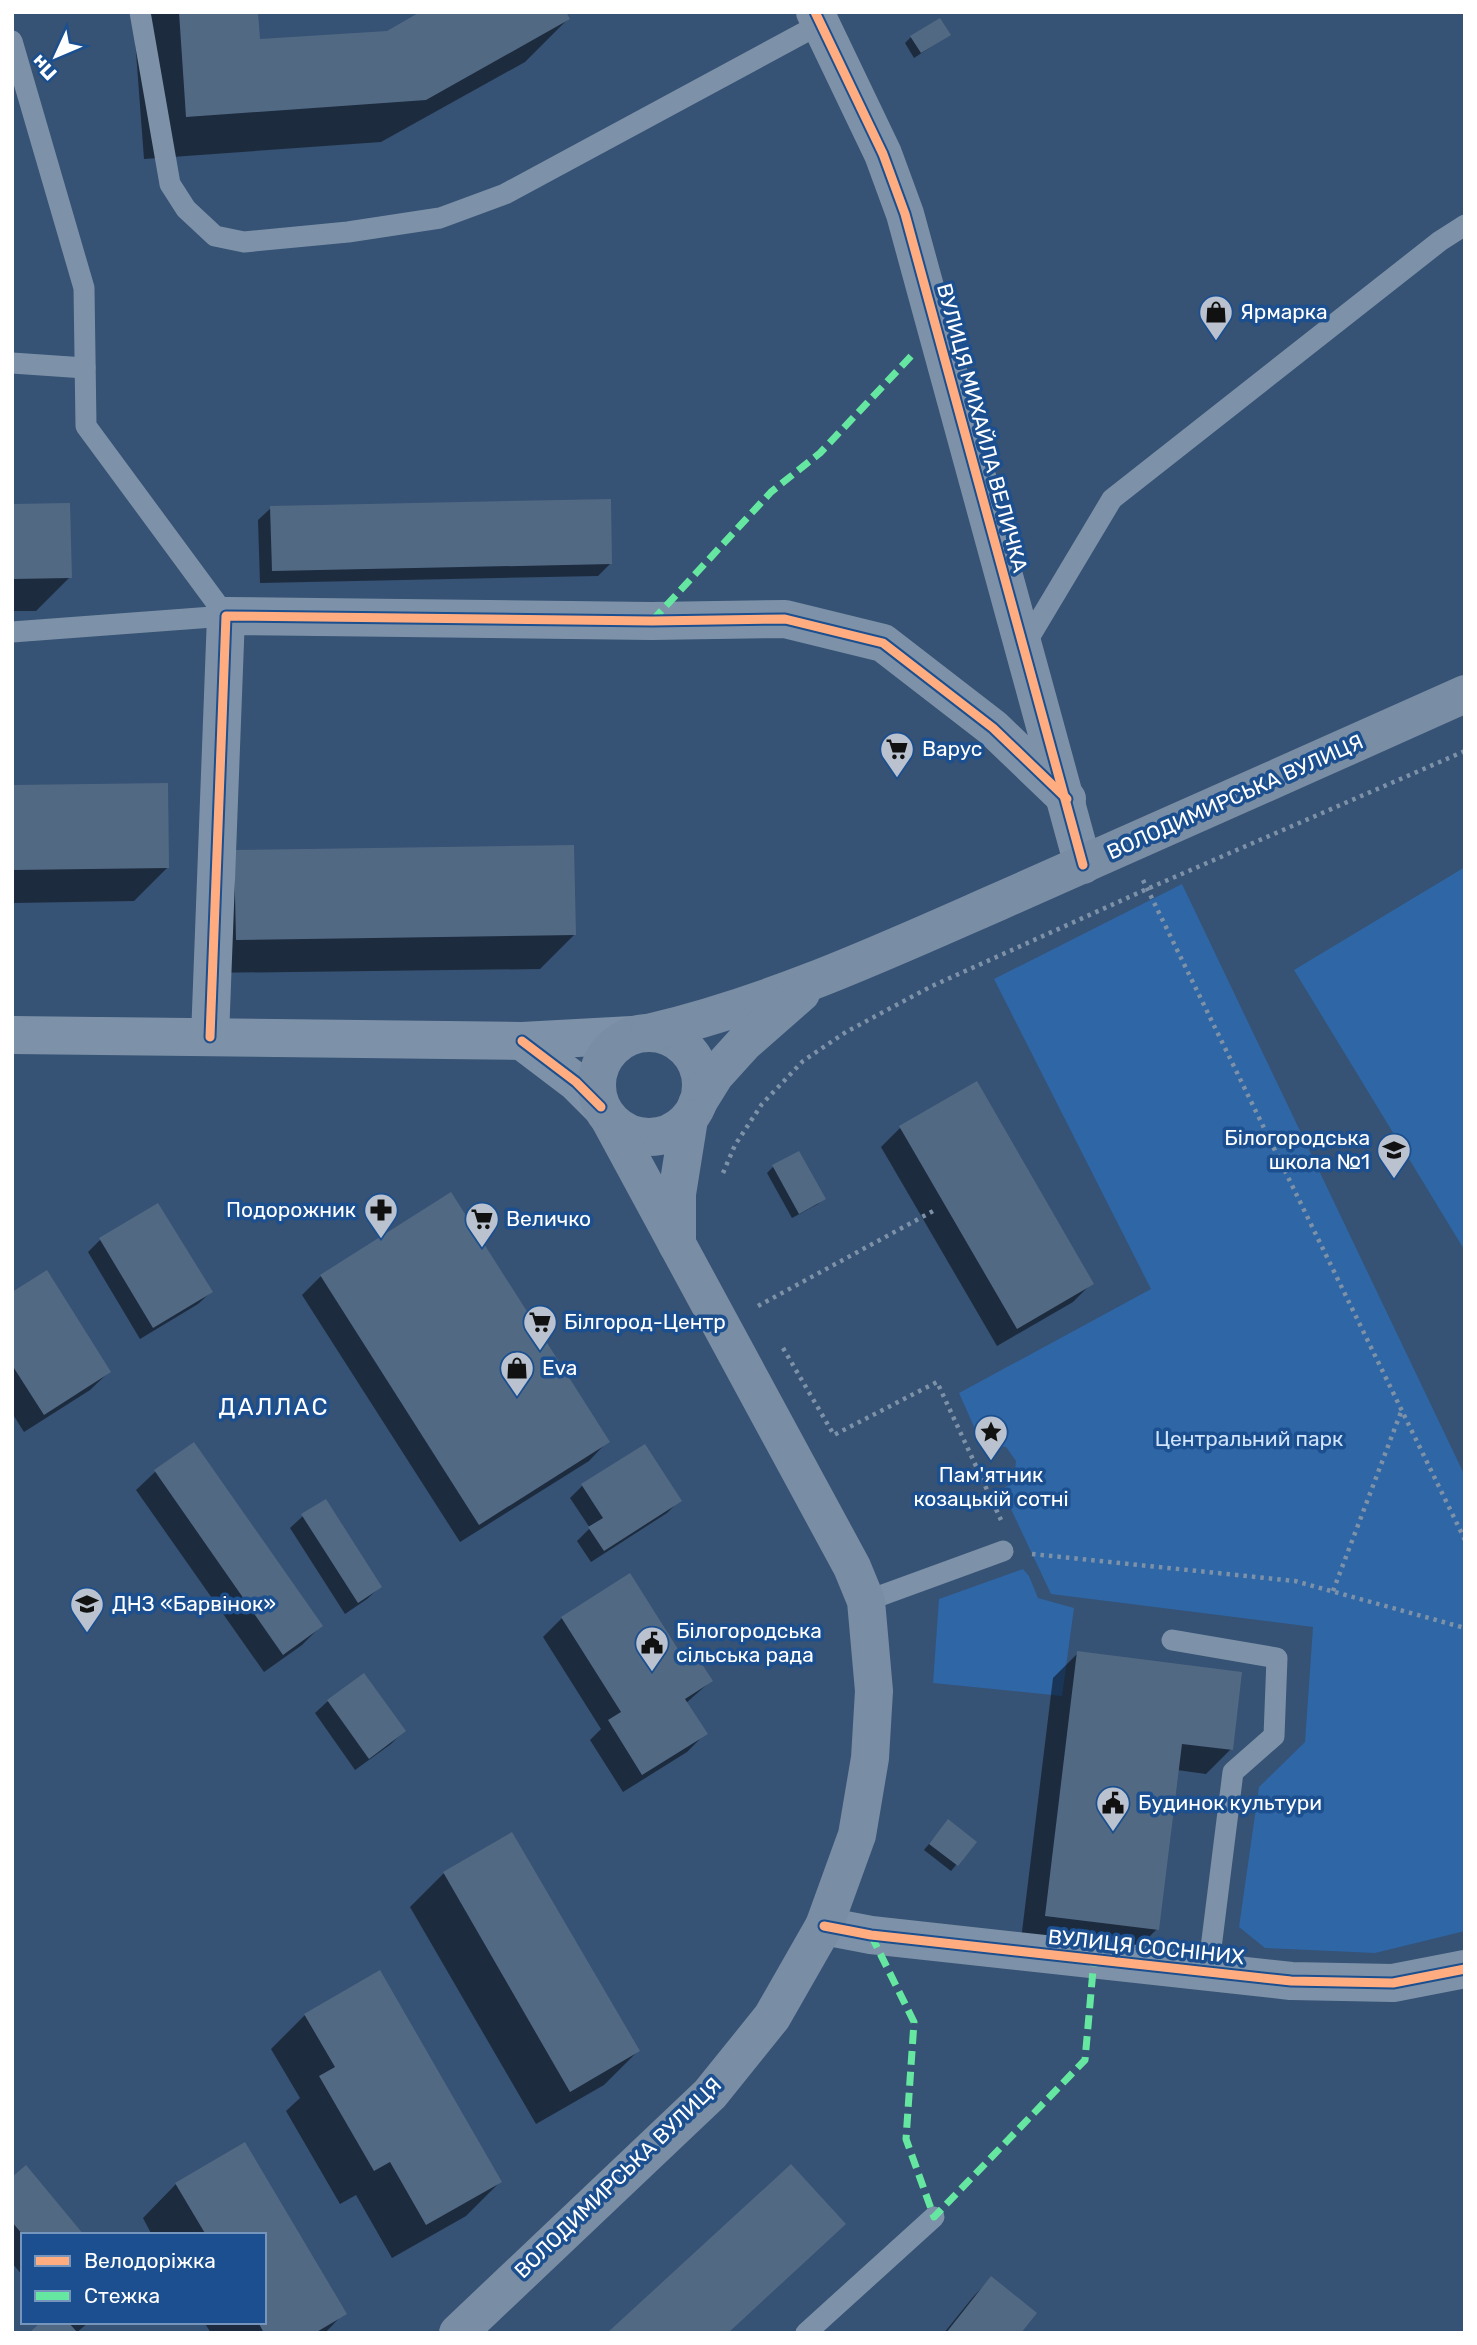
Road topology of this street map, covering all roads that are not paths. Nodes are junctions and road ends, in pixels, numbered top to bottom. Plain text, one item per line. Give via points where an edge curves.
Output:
1 (140, 12) edge
2 (818, 18) edge
3 (12, 41) edge
4 (1465, 225) edge
5 (12, 363) edge
6 (85, 368) junction
7 (226, 616) junction
8 (12, 632) edge
9 (1024, 646) junction
10 (1465, 694) edge
11 (1067, 799) junction
12 (1083, 865) junction
13 (813, 983) junction
14 (640, 1034) junction
15 (12, 1035) edge
16 (210, 1037) junction
17 (522, 1041) junction
18 (693, 1112) junction
19 (606, 1115) junction
20 (677, 1246) junction
21 (1003, 1550) road end
22 (866, 1601) junction
23 (1172, 1640) dead end
24 (824, 1926) junction
25 (1465, 1969) edge
26 (1208, 1972) junction
27 (934, 2217) dead end
28 (458, 2333) edge
29 (806, 2333) edge

1 - 2 lane via 170,184 186,209 215,236 244,242 440,218 505,194
2 - 9 street, ВУЛИЦЯ МИХАЙЛА ВЕЛИЧКА via 883,154 905,214
3 - 6 lane via 84,288
4 - 9 lane via 1112,499
5 - 6 lane
6 - 7 lane via 86,426
7 - 8 lane
7 - 11 street via 785,619 883,643 993,728
7 - 16 street
9 - 11 street, ВУЛИЦЯ МИХАЙЛА ВЕЛИЧКА
10 - 12 main road, ВОЛОДИМИРСЬКА ВУЛИЦЯ
11 - 12 street, ВУЛИЦЯ МИХАЙЛА ВЕЛИЧКА
12 - 13 main road, ВОЛОДИМИРСЬКА ВУЛИЦЯ
13 - 14 main road, ВОЛОДИМИРСЬКА ВУЛИЦЯ
13 - 18 main road, ВОЛОДИМИРСЬКА ВУЛИЦЯ via 744,1043 715,1075
14 - 17 street
14 - 18 main road via 664,1035 691,1055 701,1087
14 - 19 main road via 617,1044 604,1057 596,1091
15 - 16 street
16 - 17 street
17 - 19 street via 576,1082
18 - 19 main road via 676,1130 659,1137 625,1133
18 - 20 main road, ВОЛОДИМИРСЬКА ВУЛИЦЯ via 677,1194
19 - 20 main road, ВОЛОДИМИРСЬКА ВУЛИЦЯ
20 - 22 main road, ВОЛОДИМИРСЬКА ВУЛИЦЯ via 852,1567
21 - 22 lane
22 - 24 main road, ВОЛОДИМИРСЬКА ВУЛИЦЯ via 874,1691 870,1758 857,1835
23 - 26 lane via 1277,1658 1274,1736 1233,1772
24 - 26 street, ВУЛИЦЯ СОСНІНИХ
24 - 28 main road, ВОЛОДИМИРСЬКА ВУЛИЦЯ via 772,2017 710,2094
25 - 26 street, ВУЛИЦЯ СОСНІНИХ via 1393,1983
27 - 29 lane

